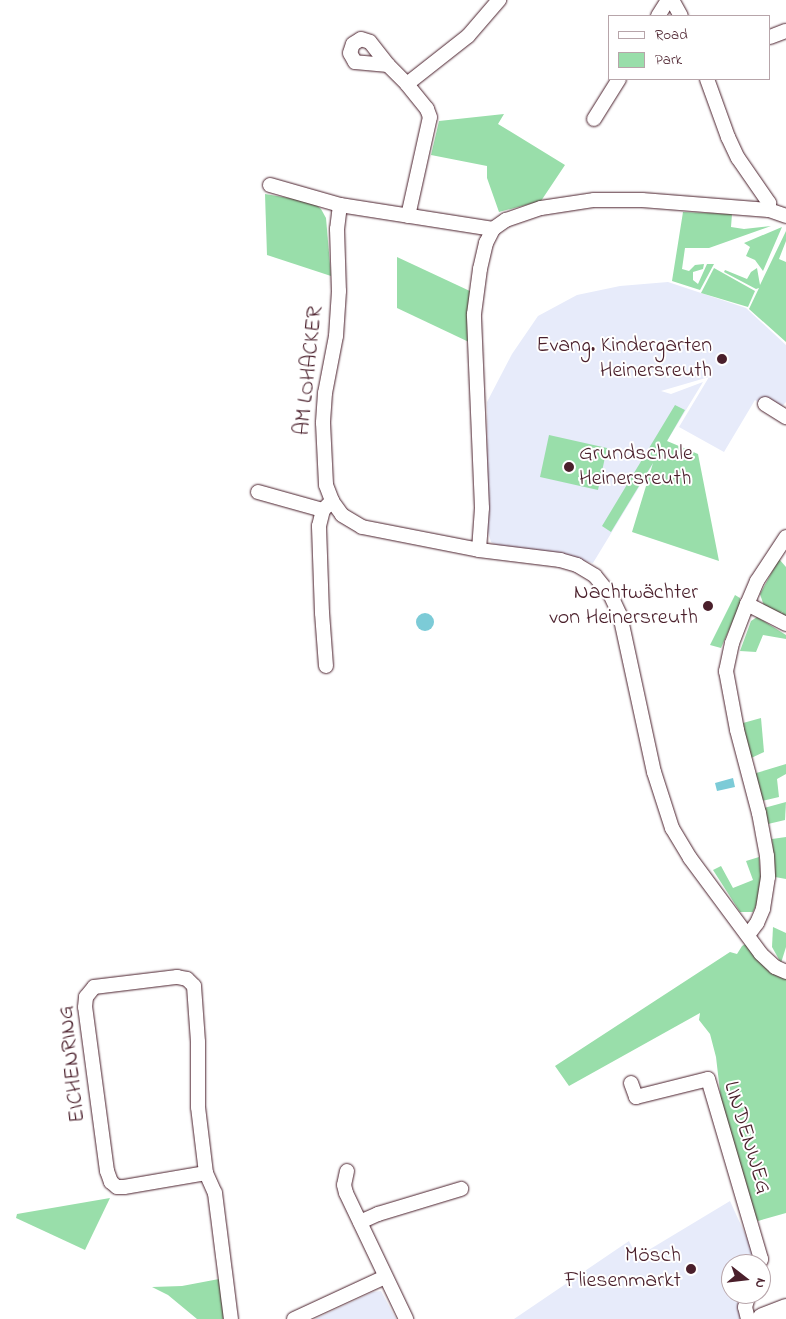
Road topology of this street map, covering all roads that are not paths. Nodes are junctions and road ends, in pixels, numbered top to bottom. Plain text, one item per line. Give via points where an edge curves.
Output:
1 (500, 0) edge
2 (668, 0) edge
3 (672, 0) edge
4 (659, 15) edge
5 (680, 15) edge
6 (786, 31) edge
7 (771, 37) edge
8 (388, 65) dead end
9 (618, 80) edge
10 (707, 80) edge
11 (407, 84) junction
12 (594, 119) dead end
13 (270, 185) dead end
14 (340, 205) junction
15 (769, 210) junction
16 (408, 216) junction
17 (786, 216) edge
18 (493, 229) junction
19 (765, 404) dead end
20 (786, 417) edge
21 (258, 492) dead end
22 (327, 506) junction
23 (786, 537) edge
24 (479, 550) junction
25 (747, 604) junction
26 (786, 624) edge
27 (326, 666) dead end
28 (748, 935) junction
29 (786, 972) edge
30 (631, 1083) dead end
31 (347, 1171) dead end
32 (206, 1173) junction
33 (461, 1189) dead end
34 (360, 1222) junction
35 (760, 1254) edge
36 (385, 1277) junction
37 (746, 1304) edge
38 (786, 1310) edge
39 (231, 1319) edge
40 (294, 1319) edge
41 (406, 1319) edge
42 (748, 1319) edge
43 (763, 1319) edge

1 - 11 street via 472,32
2 - 4 street
3 - 5 street
6 - 7 street
8 - 11 street
9 - 12 street
10 - 15 street via 728,137 738,158 769,203
11 - 16 street via 430,117
13 - 14 street
14 - 16 street
14 - 22 street, AM LOHACKER via 336,336 323,423
15 - 17 street
15 - 18 street via 642,200 594,200 541,208 506,220
16 - 18 street
18 - 24 street via 480,269 474,314 482,508
19 - 20 street
21 - 22 street
22 - 24 street, AM LOHACKER via 362,527
22 - 27 street via 319,526
23 - 25 street via 757,581
24 - 28 street, AM LOHACKER via 577,565 595,576 611,596 620,615 656,779 672,828 690,858
25 - 26 street
25 - 28 street via 732,643 726,671 767,856 768,877 763,909
28 - 29 street, AM LOHACKER via 767,960
30 - 35 street, LINDENWEG via 636,1097 708,1079
31 - 34 street via 346,1193
32 - 32 street, EICHENRING via 197,1096 194,986 187,979 177,977 94,987 86,997 85,1007 111,1182 124,1187
32 - 39 street, EICHENRING via 215,1193
33 - 34 street
34 - 36 street
36 - 40 street
36 - 41 street
37 - 42 street
38 - 43 main road

